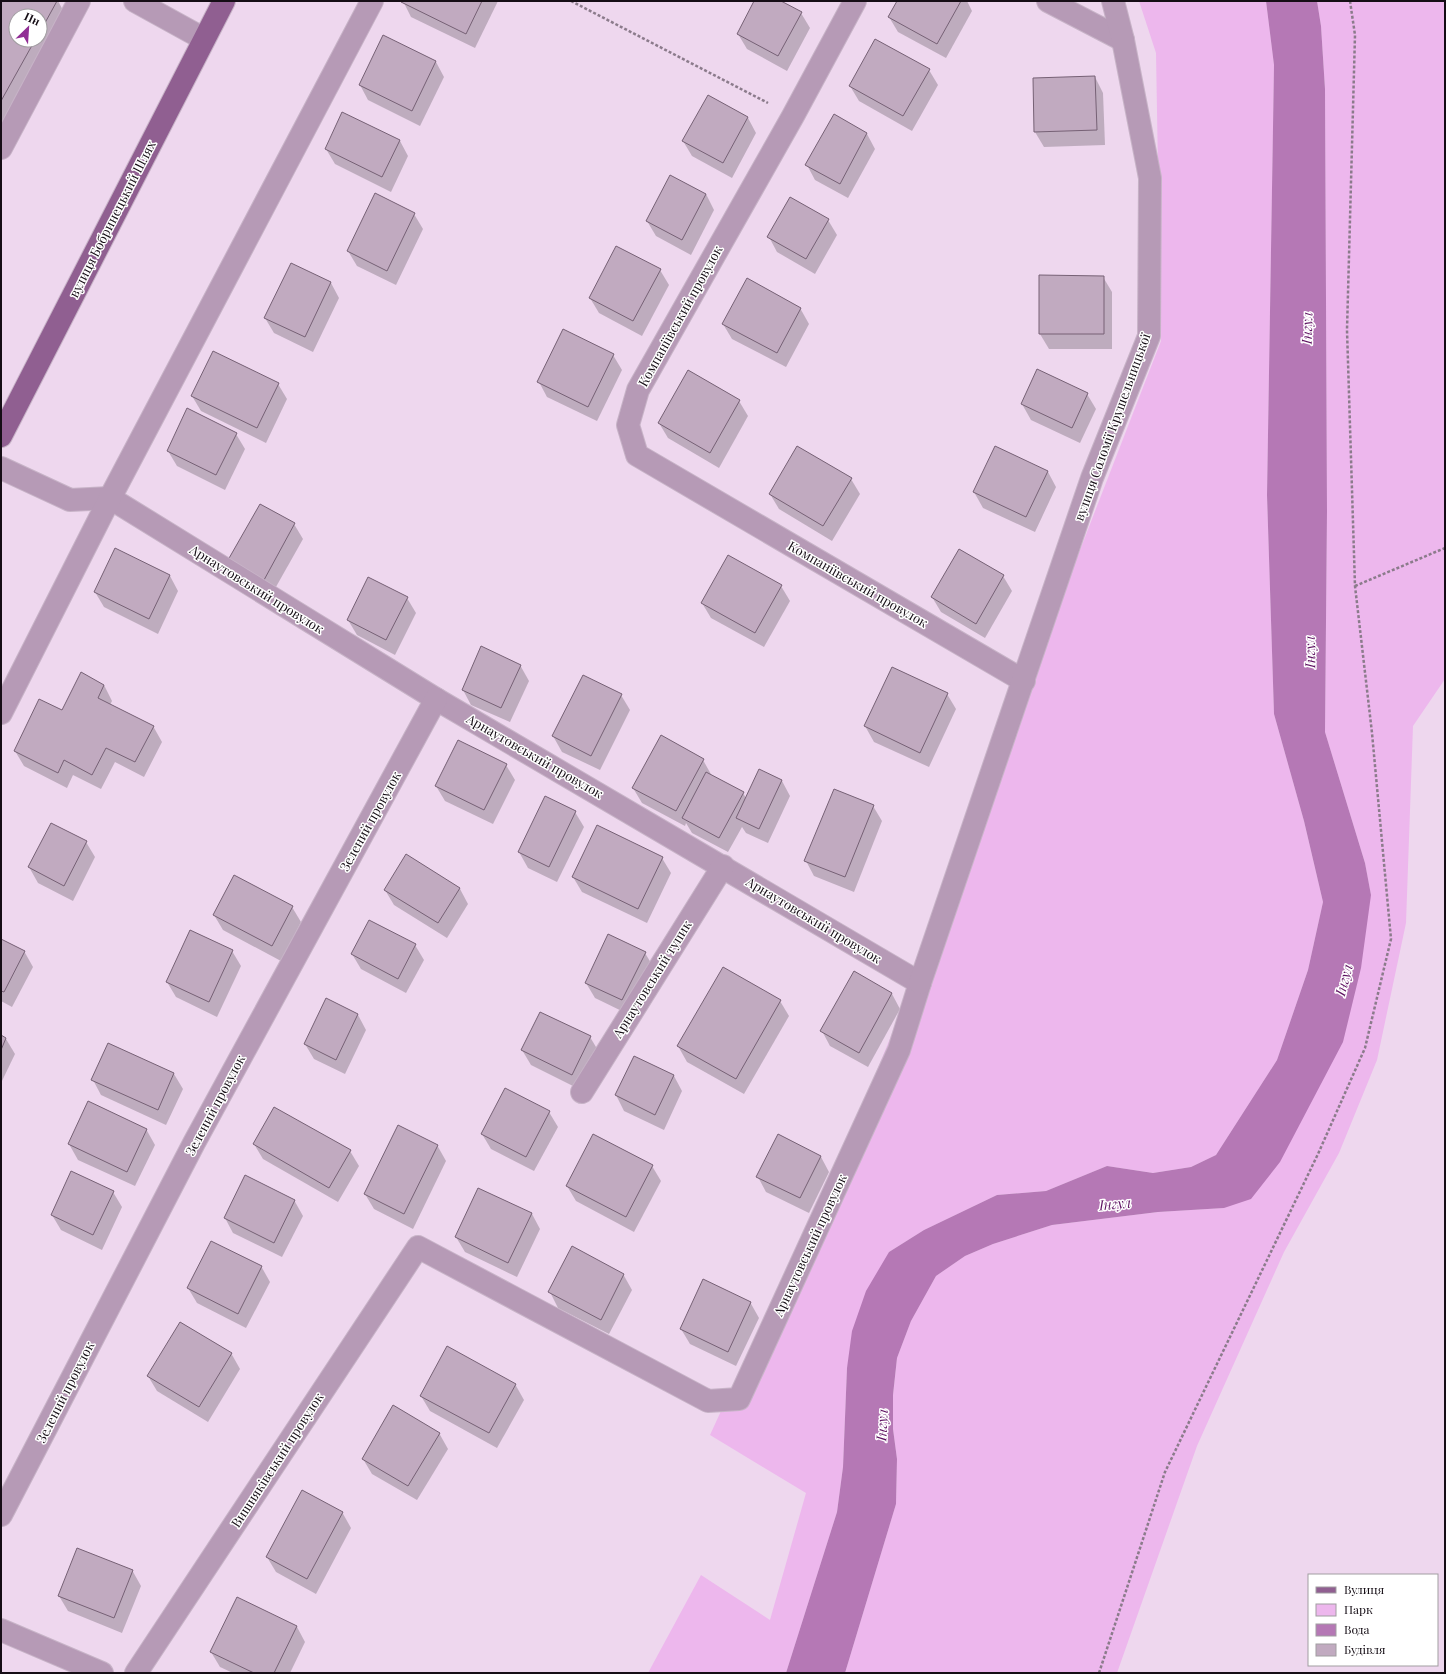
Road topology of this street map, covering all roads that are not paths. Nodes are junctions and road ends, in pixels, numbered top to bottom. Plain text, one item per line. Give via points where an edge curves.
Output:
1 (79, 1) edge
2 (135, 1) edge
3 (224, 1) edge
4 (372, 1) edge
5 (855, 1) edge
6 (1048, 1) edge
7 (1113, 1) edge
8 (204, 39) junction
9 (1123, 40) junction
10 (1, 148) edge
11 (1, 436) edge
12 (1, 468) edge
13 (110, 498) junction
14 (1024, 680) junction
15 (436, 699) junction
16 (1, 713) edge
17 (723, 866) junction
18 (920, 983) junction
19 (582, 1092) dead end
20 (418, 1247) joint
21 (1, 1515) edge
22 (1, 1630) edge
23 (102, 1673) edge
24 (136, 1673) edge

1 - 10 street
2 - 8 street
3 - 8 main road, вулиця Бобринецький Шлях
4 - 13 street
5 - 14 street, Компаніївський провулок via 638,390 628,425 637,455
6 - 9 street
7 - 9 street, вулиця Соломії Крушельницької
8 - 11 main road, вулиця Бобринецький Шлях
9 - 14 street, вулиця Соломії Крушельницької via 1150,178 1149,336 1092,478
12 - 13 street via 70,500
13 - 15 street, Арнаутовський провулок
13 - 16 street
14 - 18 street, вулиця Соломії Крушельницької
15 - 17 street, Арнаутовський провулок
15 - 21 street, Зелений провулок via 194,1143
17 - 18 street, Арнаутовський провулок
17 - 19 street, Арнаутовський тупик
18 - 20 street, Арнаутовський провулок via 899,1050 739,1399 708,1402
20 - 24 street, Вишняківський провулок
22 - 23 street

